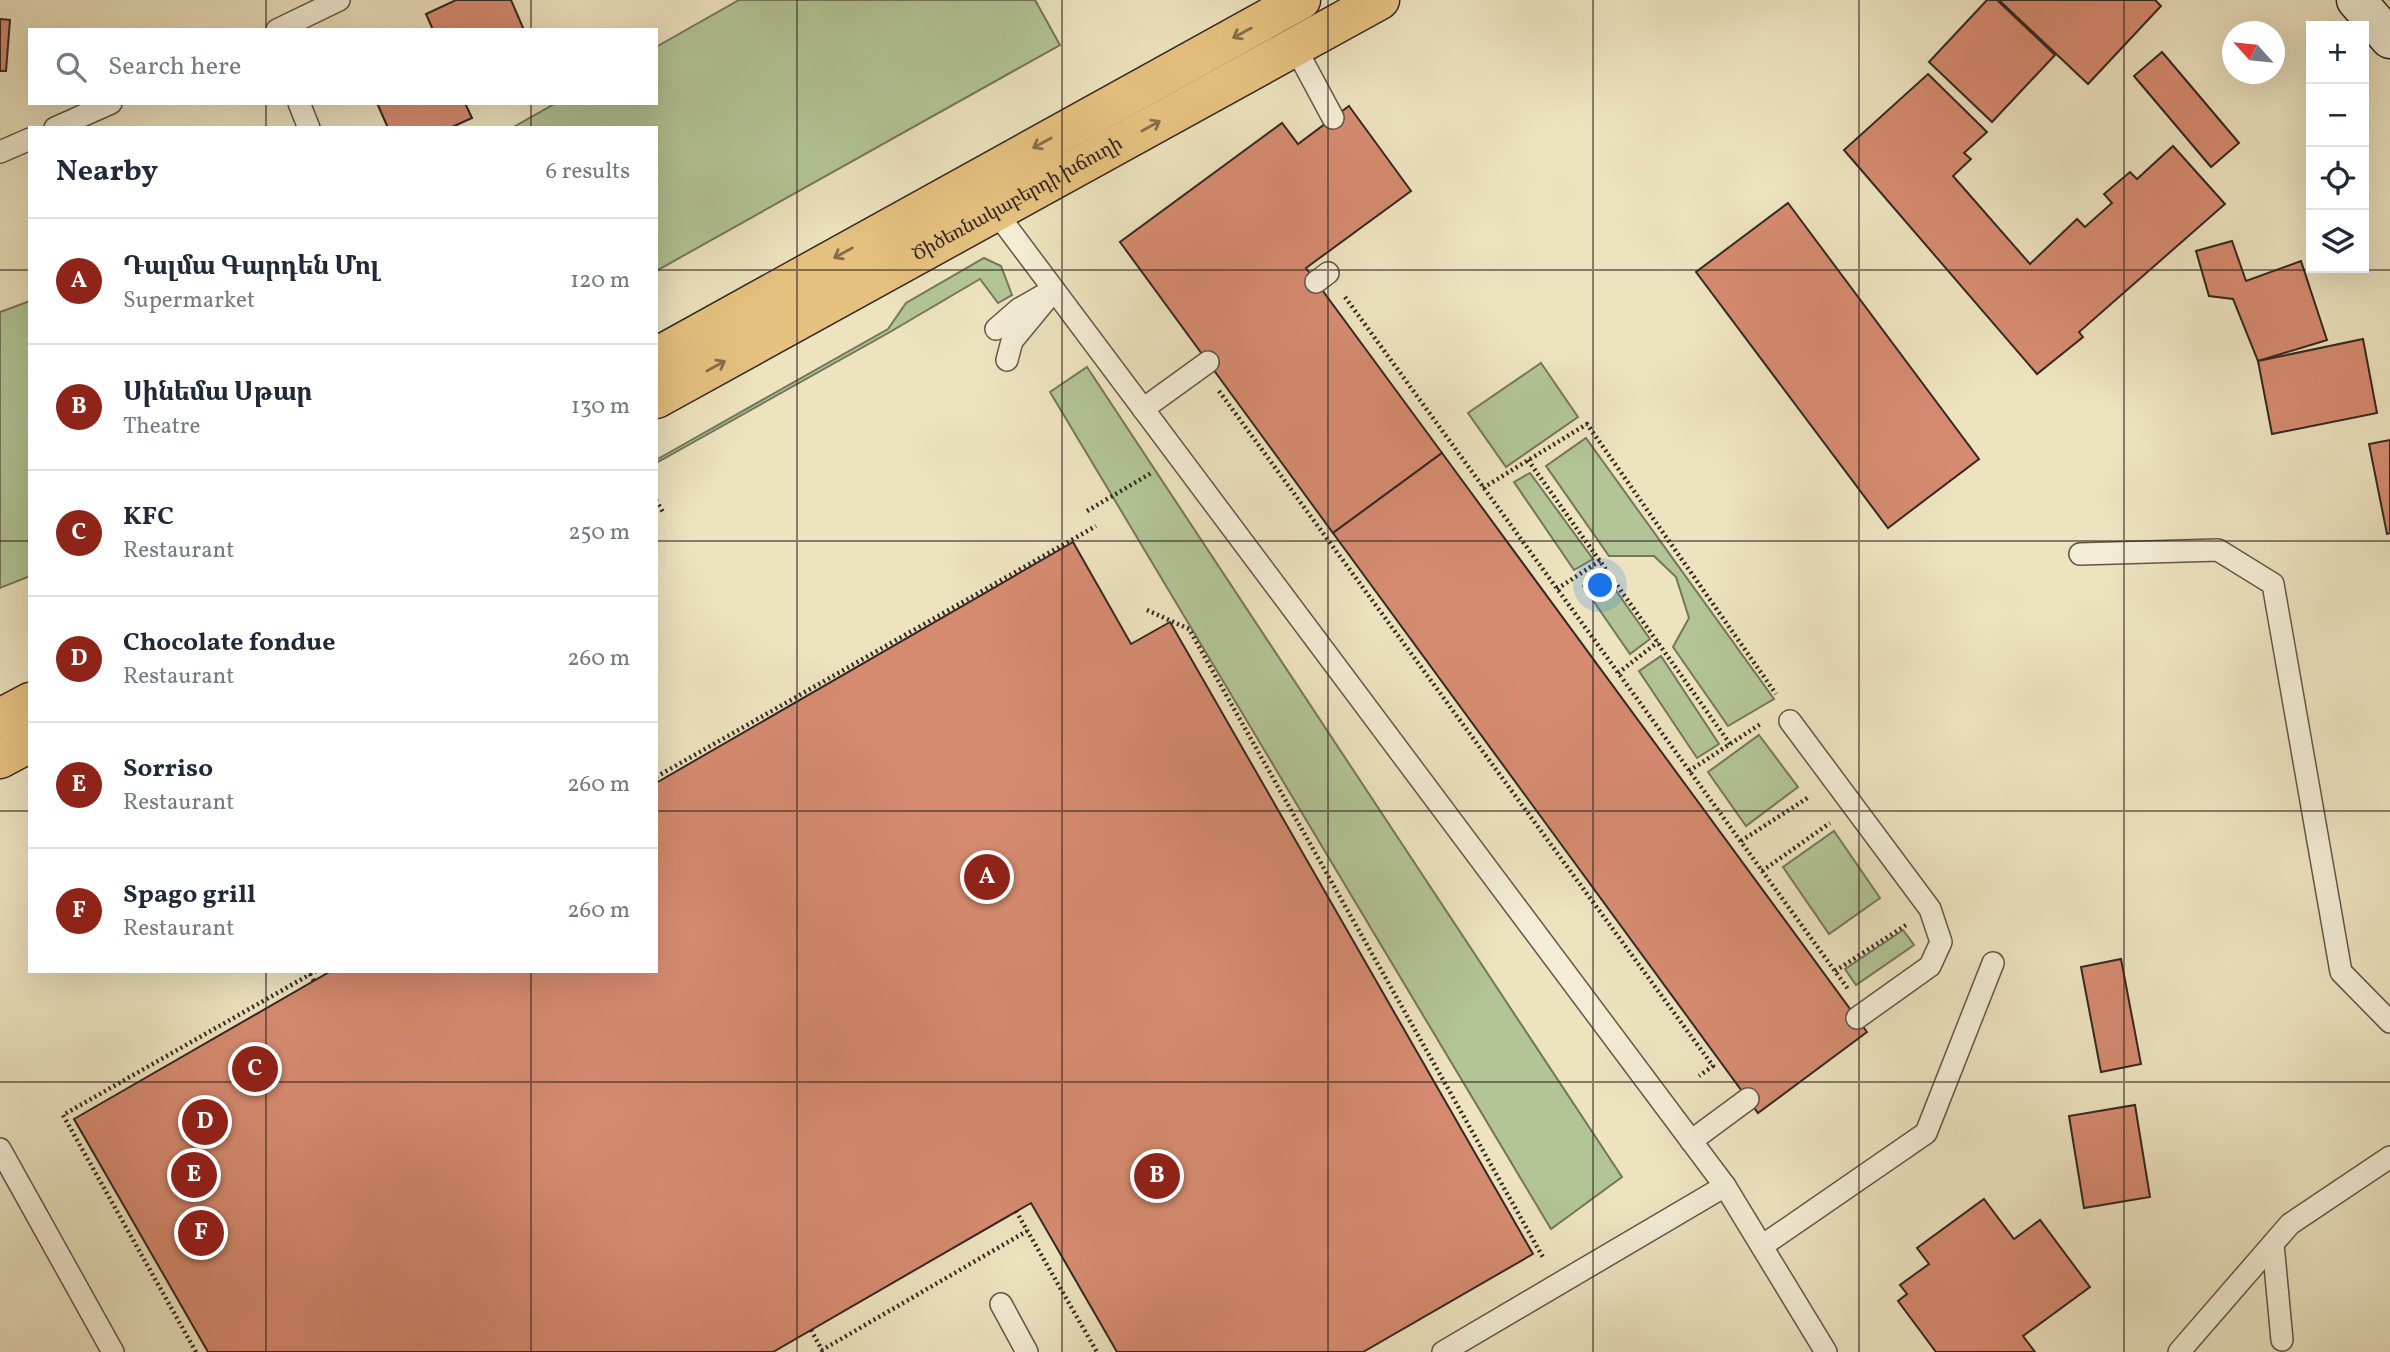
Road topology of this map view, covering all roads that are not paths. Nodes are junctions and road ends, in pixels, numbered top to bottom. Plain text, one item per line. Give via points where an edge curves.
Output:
1 (339, 0) edge
2 (1301, 0) edge
3 (1380, 0) edge
4 (2356, 0) edge
5 (281, 28) edge
6 (2390, 39) edge
7 (1294, 47) junction
8 (106, 105) edge
9 (300, 105) edge
10 (1333, 118) dead end
11 (59, 126) edge
12 (308, 126) edge
13 (28, 140) edge
14 (0, 152) edge
15 (995, 211) junction
16 (1054, 290) junction
17 (996, 329) dead end
18 (658, 356) edge
19 (1007, 360) dead end
20 (1205, 365) road end
21 (658, 397) edge
22 (1143, 410) junction
23 (2080, 554) dead end
24 (28, 703) edge
25 (0, 718) edge
26 (1790, 721) dead end
27 (28, 744) edge
28 (0, 760) edge
29 (1993, 963) dead end
30 (1861, 1016) road end
31 (2390, 1022) edge
32 (1748, 1099) dead end
33 (1691, 1141) junction
34 (0, 1149) edge
35 (2390, 1157) edge
36 (1725, 1186) junction
37 (2273, 1244) junction
38 (1762, 1246) junction
39 (1000, 1304) dead end
40 (2282, 1340) dead end
41 (113, 1352) edge
42 (1027, 1352) edge
43 (1443, 1352) edge
44 (1826, 1352) edge
45 (2179, 1352) edge

1 - 5 lane
2 -> 18 main road, Ծիծեռնակաբերդի խճուղի
3 - 7 main road, Ծիծեռնակաբերդի խճուղի
4 - 6 street
7 - 10 lane
15 -> 7 main road, Ծիծեռնակաբերդի խճուղի
8 - 11 lane
9 - 12 lane
13 - 14 lane
15 - 16 lane
21 -> 15 main road, Ծիծեռնակաբերդի խճուղի
16 - 17 lane via 1019,309
16 - 19 lane via 1012,341
16 - 22 lane
20 - 22 lane
22 - 33 lane
23 - 31 lane via 2218,550 2273,584 2341,972
24 - 25 main road
26 - 30 lane via 1930,909 1941,942 1930,966
27 - 28 main road
29 - 38 lane via 1926,1133
32 - 33 lane
33 - 36 lane
34 - 41 lane
35 - 37 lane via 2290,1224
36 - 38 lane
36 - 43 lane
37 - 40 lane
37 - 45 lane
38 - 44 lane
39 - 42 lane

